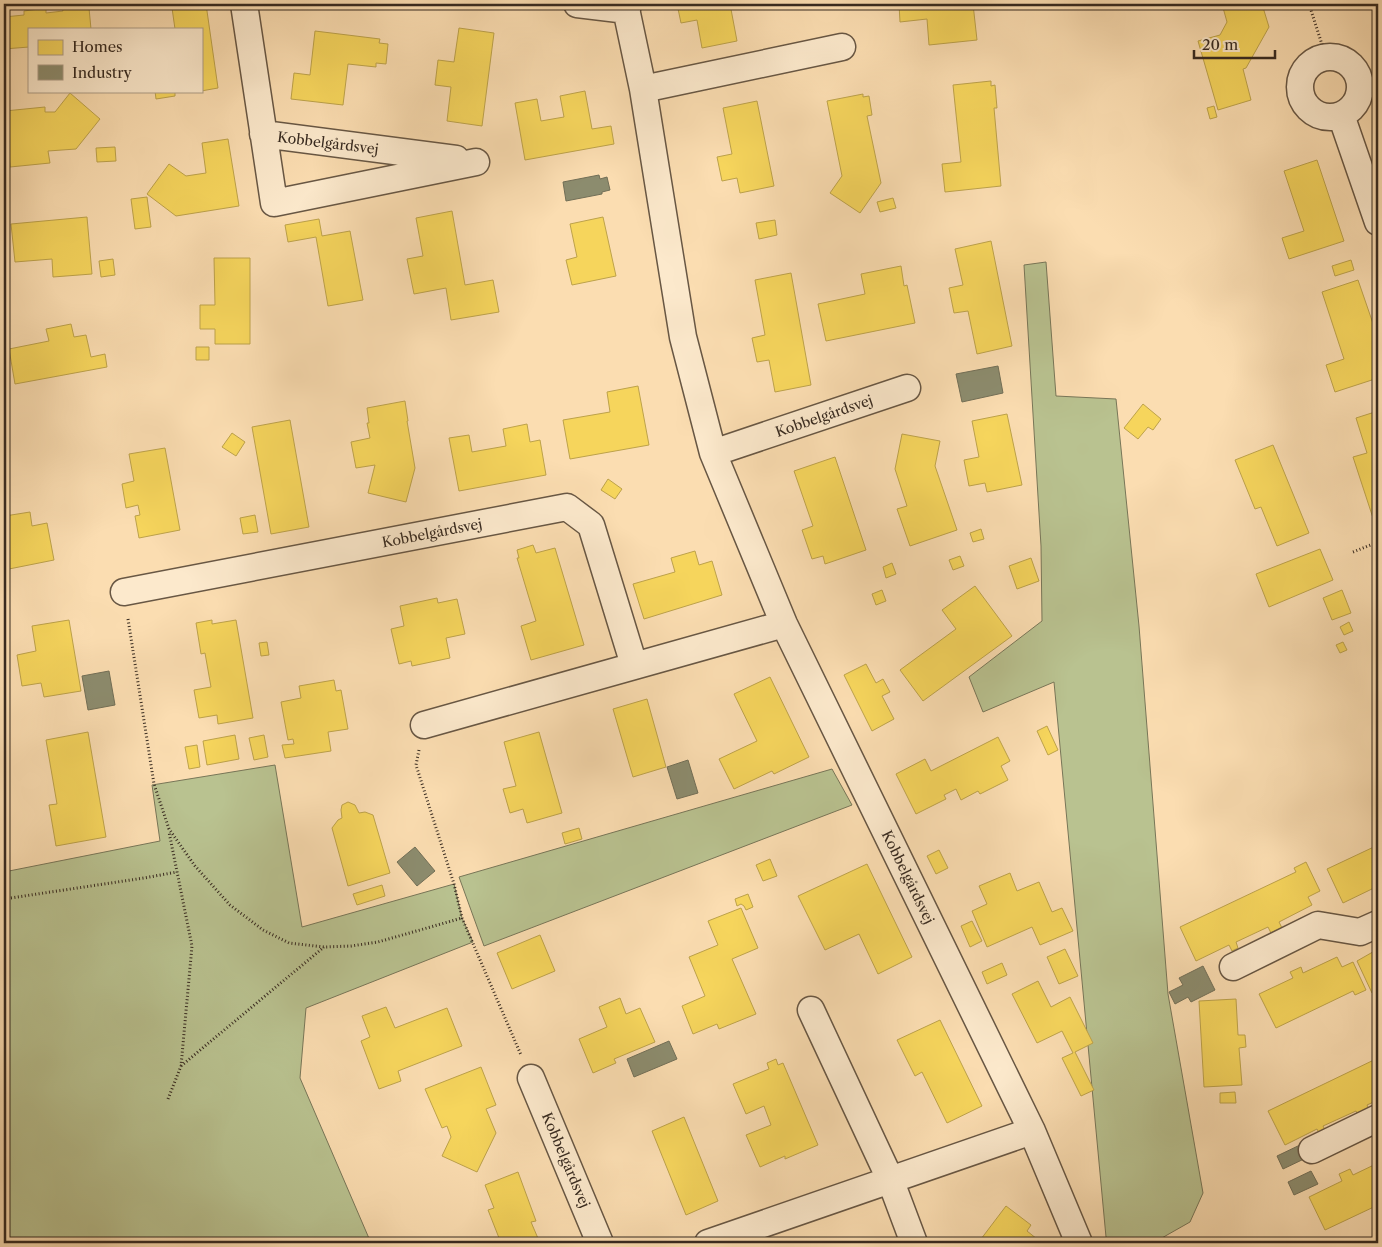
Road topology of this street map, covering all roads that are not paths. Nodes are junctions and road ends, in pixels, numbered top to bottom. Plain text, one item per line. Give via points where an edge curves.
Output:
1 (244, 4) edge
2 (577, 4) edge
3 (626, 7) edge
4 (842, 47) dead end
5 (643, 89) junction
6 (1341, 115) junction
7 (263, 134) junction
8 (1378, 222) edge
9 (907, 388) dead end
10 (713, 453) junction
11 (124, 592) road end
12 (784, 624) junction
13 (634, 665) junction
14 (424, 725) road end
15 (1378, 924) edge
16 (1234, 967) dead end
17 (811, 1010) dead end
18 (531, 1078) road end
19 (1378, 1118) edge
20 (1032, 1131) junction
21 (1312, 1150) dead end
22 (890, 1179) junction
23 (600, 1243) edge
24 (708, 1243) edge
25 (914, 1243) edge
26 (1079, 1243) edge

1 - 7 street, Kobbelgårdsvej
2 - 3 street, Kobbelgårdsvej
3 - 5 street, Kobbelgårdsvej
4 - 5 street
5 - 10 street, Kobbelgårdsvej via 683,337
6 - 6 street via 1320,116 1302,98 1302,74 1316,60 1338,58 1353,67 1358,76 1358,99
6 - 8 street
7 - 7 street, Kobbelgårdsvej via 274,204 476,162 360,147
9 - 10 street, Kobbelgårdsvej
10 - 12 street, Kobbelgårdsvej
11 - 13 street, Kobbelgårdsvej via 567,507 592,524
12 - 13 street
12 - 20 street, Kobbelgårdsvej
13 - 14 street
15 - 16 street via 1360,932 1318,925
17 - 22 street
18 - 23 street, Kobbelgårdsvej
19 - 21 street
20 - 22 street
20 - 26 street, Kobbelgårdsvej
22 - 24 street
22 - 25 street

